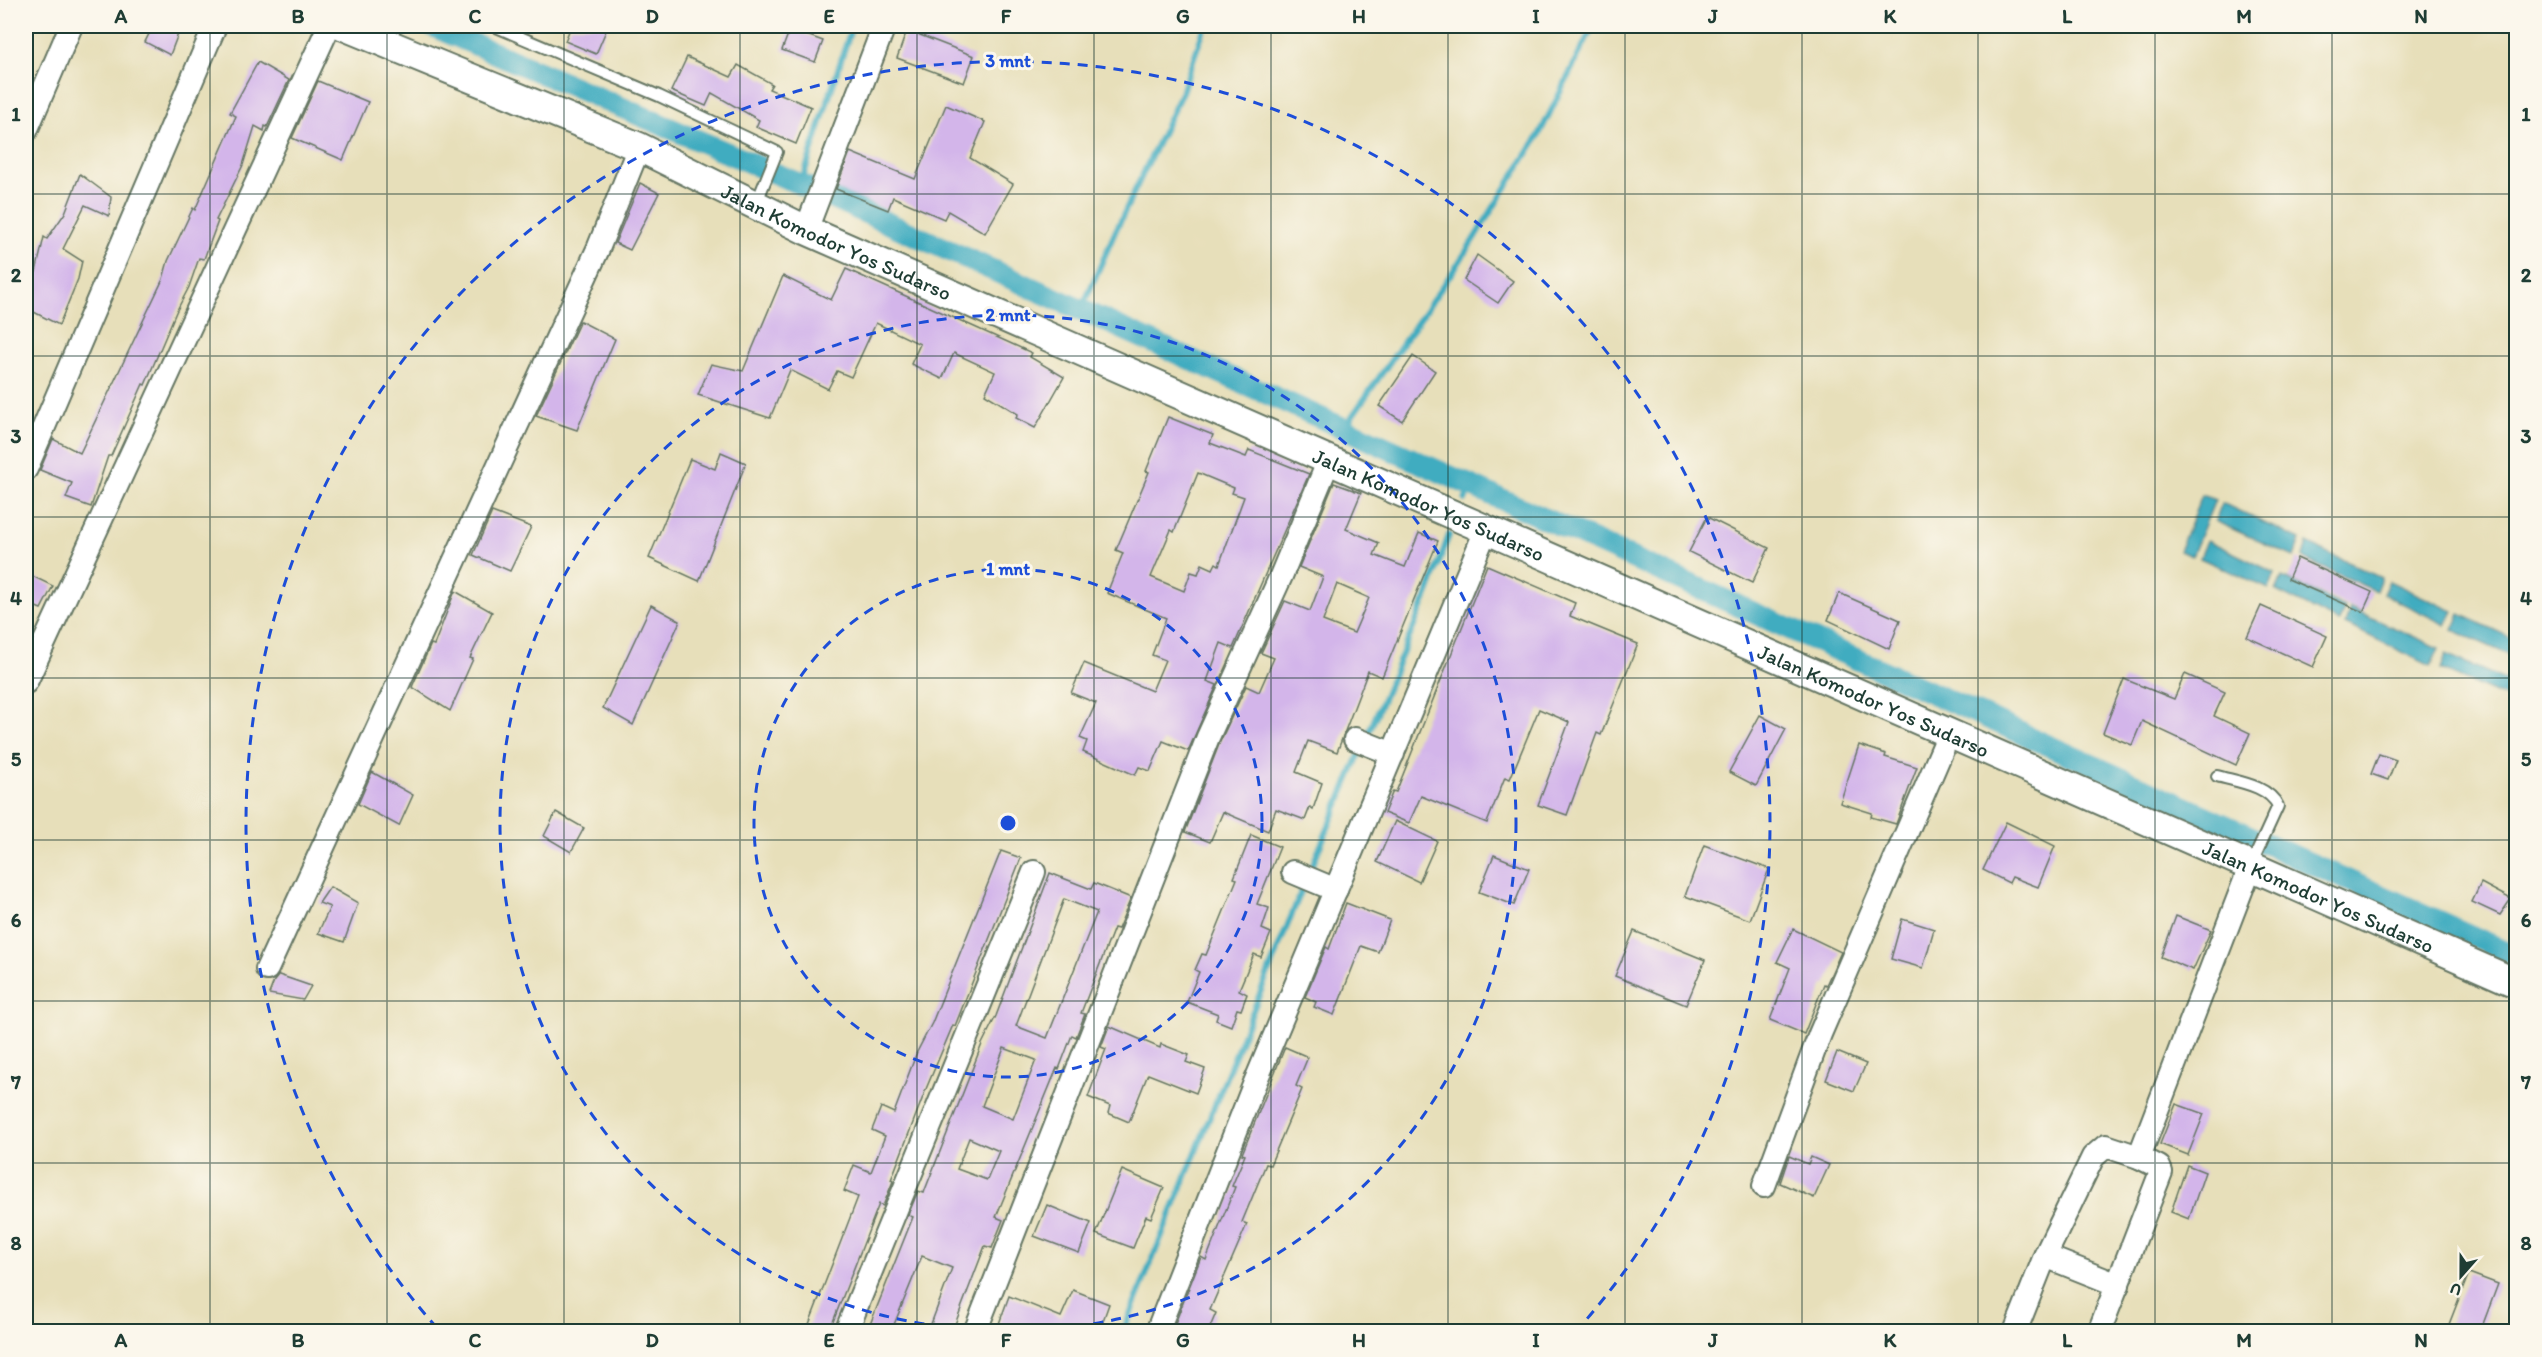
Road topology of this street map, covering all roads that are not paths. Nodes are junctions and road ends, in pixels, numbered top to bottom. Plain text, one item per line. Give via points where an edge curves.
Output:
1 (71, 26) edge
2 (215, 26) edge
3 (329, 26) edge
4 (344, 26) edge
5 (494, 26) edge
6 (884, 26) edge
7 (26, 131) edge
8 (639, 147) junction
9 (759, 196) junction
10 (809, 222) junction
11 (1329, 460) junction
12 (26, 469) edge
13 (1486, 530) junction
14 (26, 682) edge
15 (1949, 734) junction
16 (1355, 739) dead end
17 (1385, 751) junction
18 (2217, 776) dead end
19 (2254, 858) junction
20 (1034, 872) dead end
21 (1293, 872) dead end
22 (1328, 886) junction
23 (267, 969) dead end
24 (2517, 983) edge
25 (2139, 1157) junction
26 (1764, 1186) dead end
27 (2045, 1256) junction
28 (2118, 1285) junction
29 (846, 1332) edge
30 (975, 1332) edge
31 (1157, 1332) edge
32 (2015, 1332) edge
33 (2099, 1332) edge

1 - 7 street
2 - 12 street
3 - 14 street
4 - 8 street, Jalan Komodor Yos Sudarso
5 - 9 lane via 659,96 777,152
6 - 10 street
8 - 9 street, Jalan Komodor Yos Sudarso
8 - 23 street via 598,249
9 - 10 street, Jalan Komodor Yos Sudarso
10 - 11 street, Jalan Komodor Yos Sudarso
11 - 13 street, Jalan Komodor Yos Sudarso
11 - 30 street via 1208,737
13 - 15 street, Jalan Komodor Yos Sudarso
13 - 17 street
15 - 19 street, Jalan Komodor Yos Sudarso
15 - 26 street via 1820,1034
16 - 17 street
17 - 22 street
18 - 19 lane via 2266,791 2275,799 2278,806
19 - 24 street, Jalan Komodor Yos Sudarso
19 - 25 street
20 - 29 street
21 - 22 street
22 - 31 street
25 - 27 street via 2106,1146 2101,1148
25 - 28 street via 2161,1172
27 - 28 street
27 - 32 street
28 - 33 street

